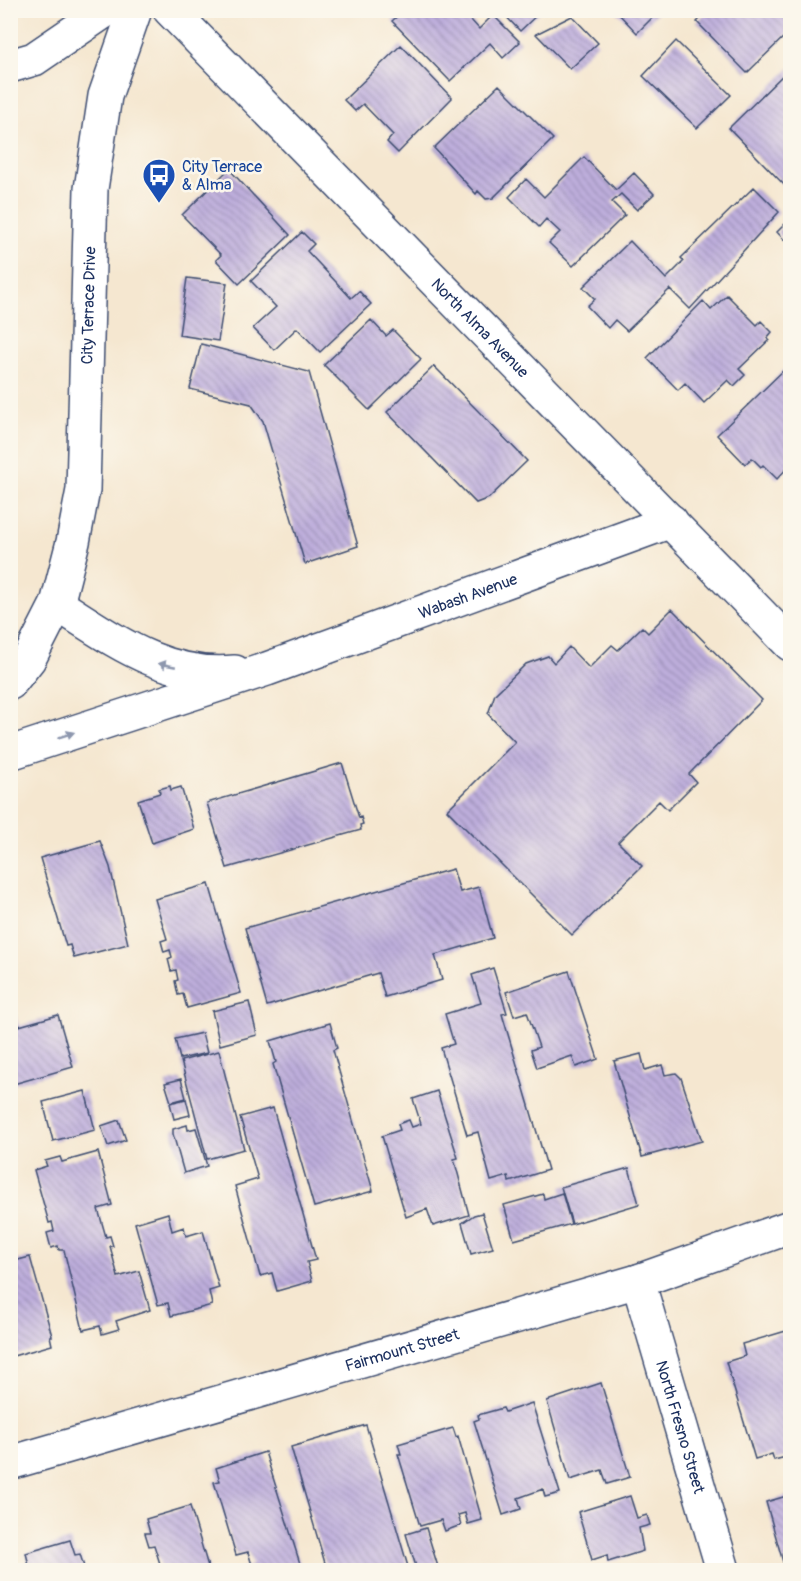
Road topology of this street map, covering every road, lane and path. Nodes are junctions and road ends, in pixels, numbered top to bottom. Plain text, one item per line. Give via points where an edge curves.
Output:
1 (106, 10) edge
2 (135, 10) edge
3 (170, 10) edge
4 (10, 66) edge
5 (671, 522) junction
6 (57, 604) junction
7 (790, 644) edge
8 (267, 669) junction
9 (10, 682) edge
10 (10, 753) edge
11 (790, 1227) edge
12 (638, 1281) junction
13 (10, 1463) edge
14 (723, 1570) edge

1 - 4 street via 34,59
2 - 6 street, City Terrace Drive via 105,96 91,189 83,490
3 - 5 street, North Alma Avenue
5 - 7 street, North Alma Avenue
5 - 8 street, Wabash Avenue
8 -> 6 street, Wabash Avenue via 215,674 156,663
6 - 9 street via 29,659
10 -> 8 street, Wabash Avenue
11 - 12 street, Fairmount Street
12 - 13 street, Fairmount Street
12 - 14 street, North Fresno Street

